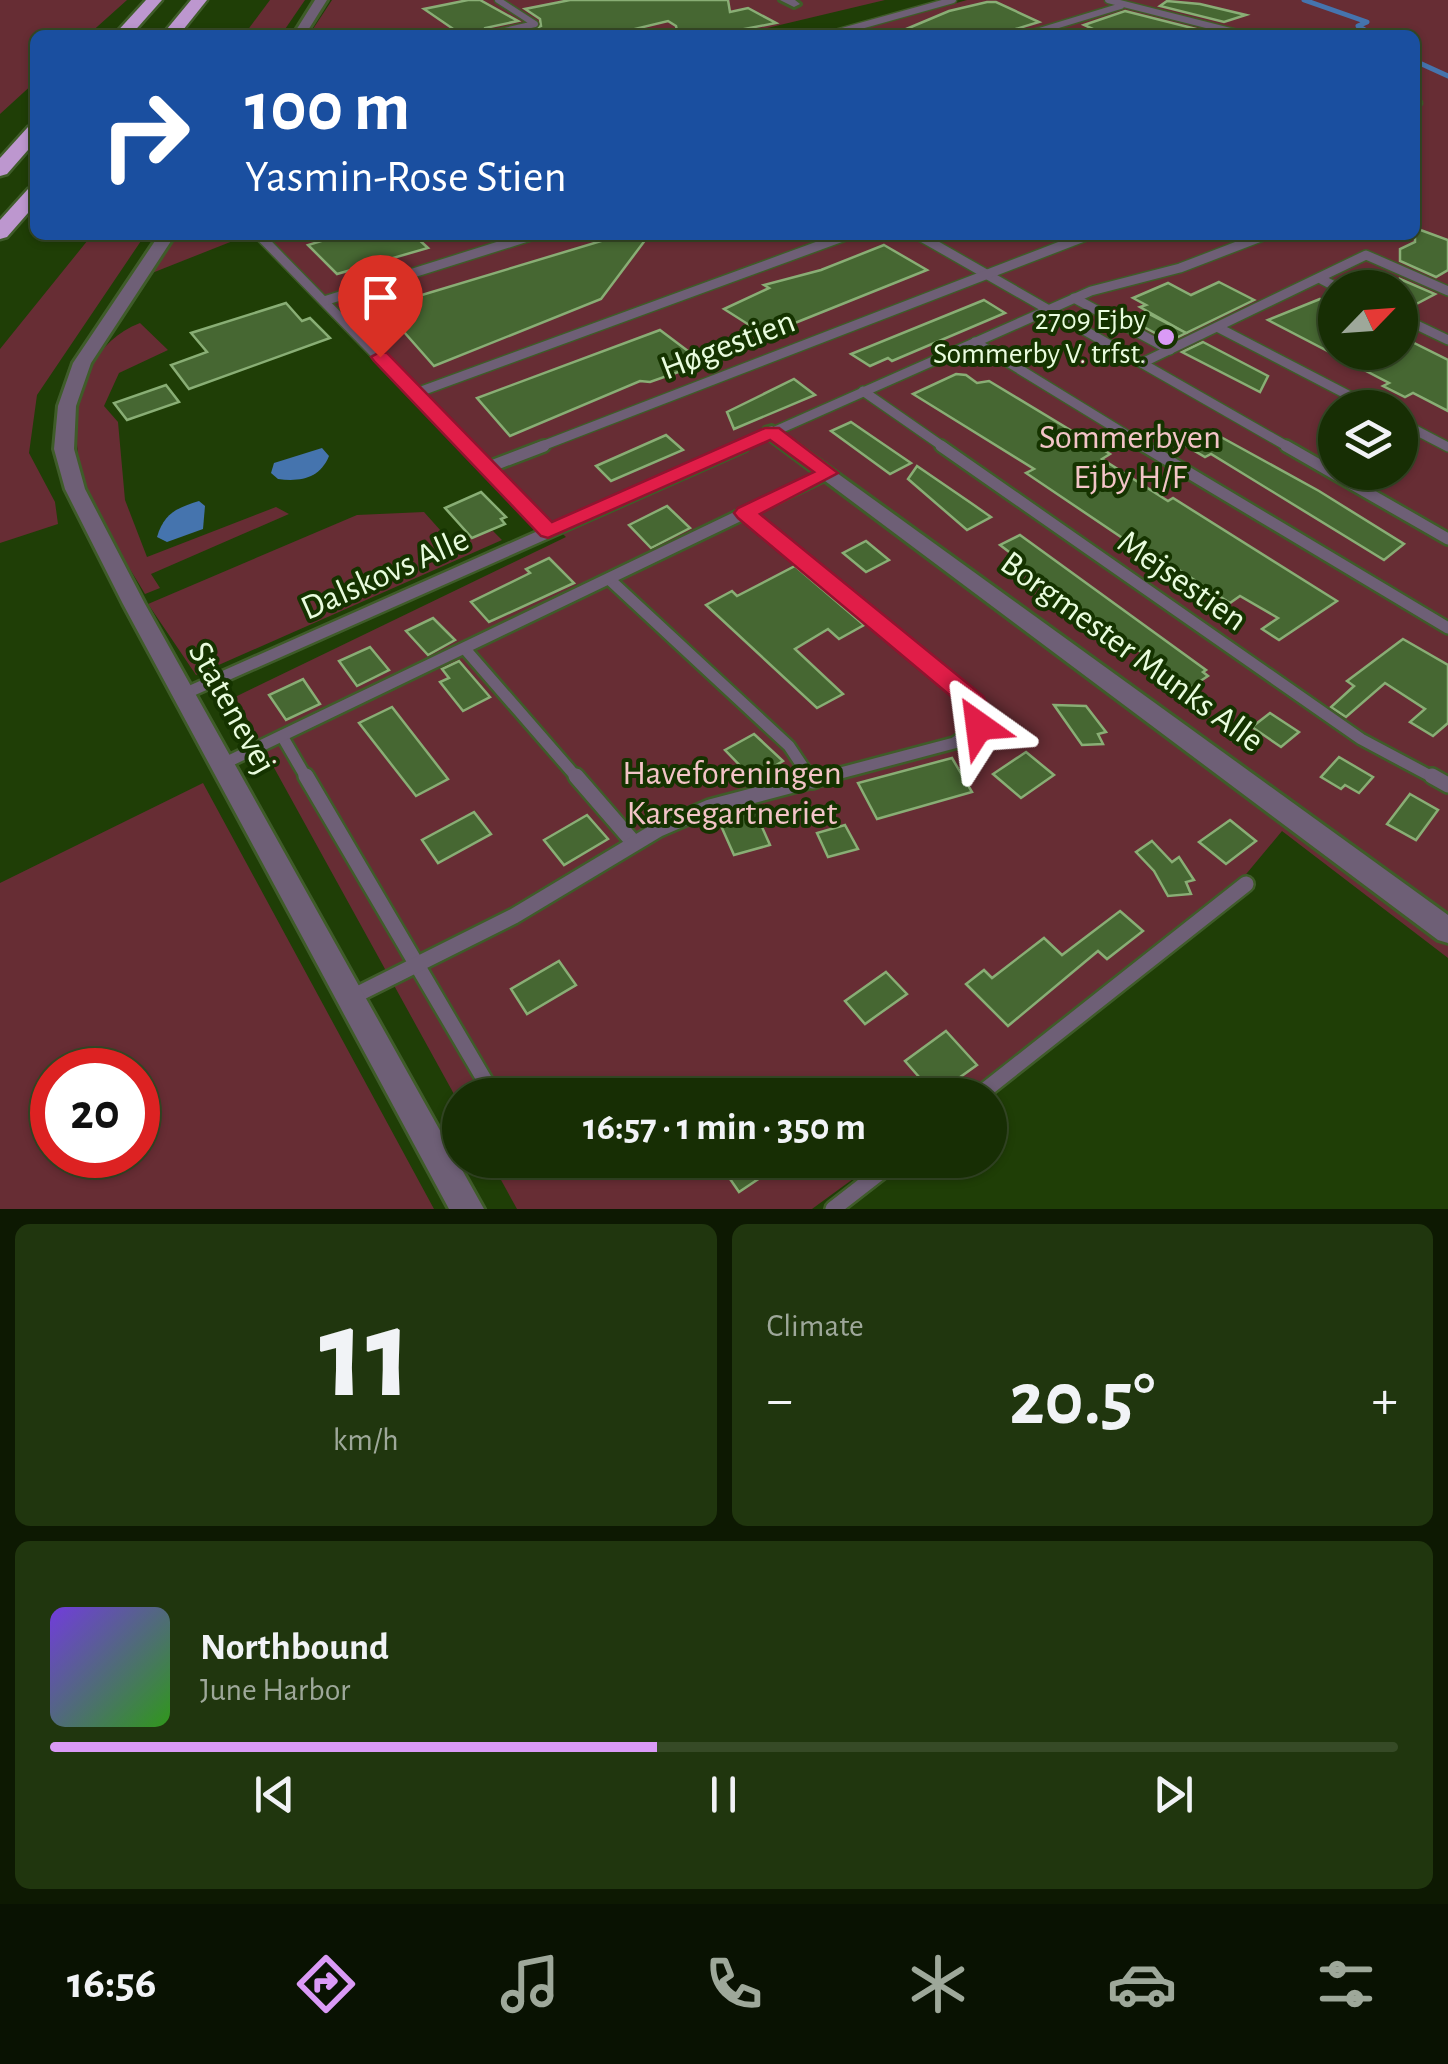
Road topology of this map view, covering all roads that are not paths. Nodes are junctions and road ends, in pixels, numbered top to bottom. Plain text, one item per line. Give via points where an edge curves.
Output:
1 (154, 0) edge
2 (200, 0) edge
3 (322, 0) edge
4 (498, 0) edge
5 (953, 0) edge
6 (1108, 0) edge
7 (1125, 4) junction
8 (127, 30) edge
9 (174, 30) edge
10 (302, 30) edge
11 (508, 30) edge
12 (849, 30) edge
13 (1042, 30) edge
14 (1232, 30) edge
15 (30, 136) edge
16 (0, 170) edge
17 (30, 199) edge
18 (0, 233) edge
19 (164, 240) edge
20 (266, 240) edge
21 (518, 240) edge
22 (834, 240) edge
23 (927, 240) edge
24 (1076, 240) edge
25 (1255, 240) edge
26 (1338, 270) edge
27 (1399, 270) edge
28 (988, 275) junction
29 (1418, 278) edge
30 (1318, 280) edge
31 (1448, 292) edge
32 (1074, 298) junction
33 (324, 301) junction
34 (1047, 309) junction
35 (1418, 326) edge
36 (1219, 328) junction
37 (1448, 340) edge
38 (975, 342) junction
39 (1170, 350) junction
40 (1142, 364) junction
41 (1338, 390) edge
42 (863, 392) junction
43 (416, 393) junction
44 (1418, 431) edge
45 (772, 432) junction
46 (1448, 447) edge
47 (488, 467) junction
48 (828, 473) junction
49 (745, 513) junction
50 (548, 532) junction
51 (1448, 539) edge
52 (609, 579) junction
53 (1448, 628) edge
54 (465, 649) junction
55 (184, 694) junction
56 (282, 736) junction
57 (223, 764) junction
58 (813, 781) junction
59 (1448, 785) edge
60 (634, 843) junction
61 (1246, 884) dead end
62 (1448, 931) edge
63 (418, 964) junction
64 (352, 997) junction
65 (483, 1078) edge
66 (1001, 1078) edge
67 (873, 1178) edge
68 (467, 1209) edge
69 (833, 1209) edge

1 - 8 highway
2 - 9 highway
3 - 10 street
4 - 11 lane via 534,24
5 - 12 lane
6 - 7 lane
7 - 13 lane
7 - 14 lane
15 - 16 highway
17 - 18 highway
19 - 55 street, Statenevej via 82,363 67,406 64,449 75,489
20 - 33 lane
21 - 33 lane
22 - 43 lane
23 - 28 lane
24 - 28 lane, Høgestien
25 - 32 lane, Dalskovs Alle via 1195,266
26 - 27 lane via 1366,255
28 - 34 lane
28 - 47 lane, Høgestien
29 - 31 lane
30 - 36 lane
32 - 34 lane, Dalskovs Alle
32 - 39 lane
33 - 43 lane
34 - 38 lane, Dalskovs Alle
34 - 40 lane
35 - 37 lane
36 - 39 lane
36 - 41 lane
38 - 42 lane, Dalskovs Alle
38 - 53 lane
39 - 40 lane
40 - 51 lane
42 - 45 lane, Dalskovs Alle
42 - 59 lane, Mejsestien via 1361,739
43 - 47 lane
44 - 46 lane
45 - 48 street, Borgmester Munks Alle
45 - 50 lane, Dalskovs Alle
47 - 50 lane
48 - 49 lane
48 - 62 street, Borgmester Munks Alle
49 - 52 lane
49 - 58 lane via 980,712 979,726 954,743
50 - 55 lane, Dalskovs Alle
52 - 54 lane
52 - 58 lane via 788,746
54 - 56 lane
54 - 60 lane
55 - 57 street, Statenevej
56 - 57 lane
56 - 63 lane
57 - 64 street, Statenevej
58 - 60 lane via 710,807
60 - 63 lane via 514,916
61 - 66 lane
63 - 64 lane
63 - 65 lane
64 - 68 street, Statenevej
67 - 69 lane

